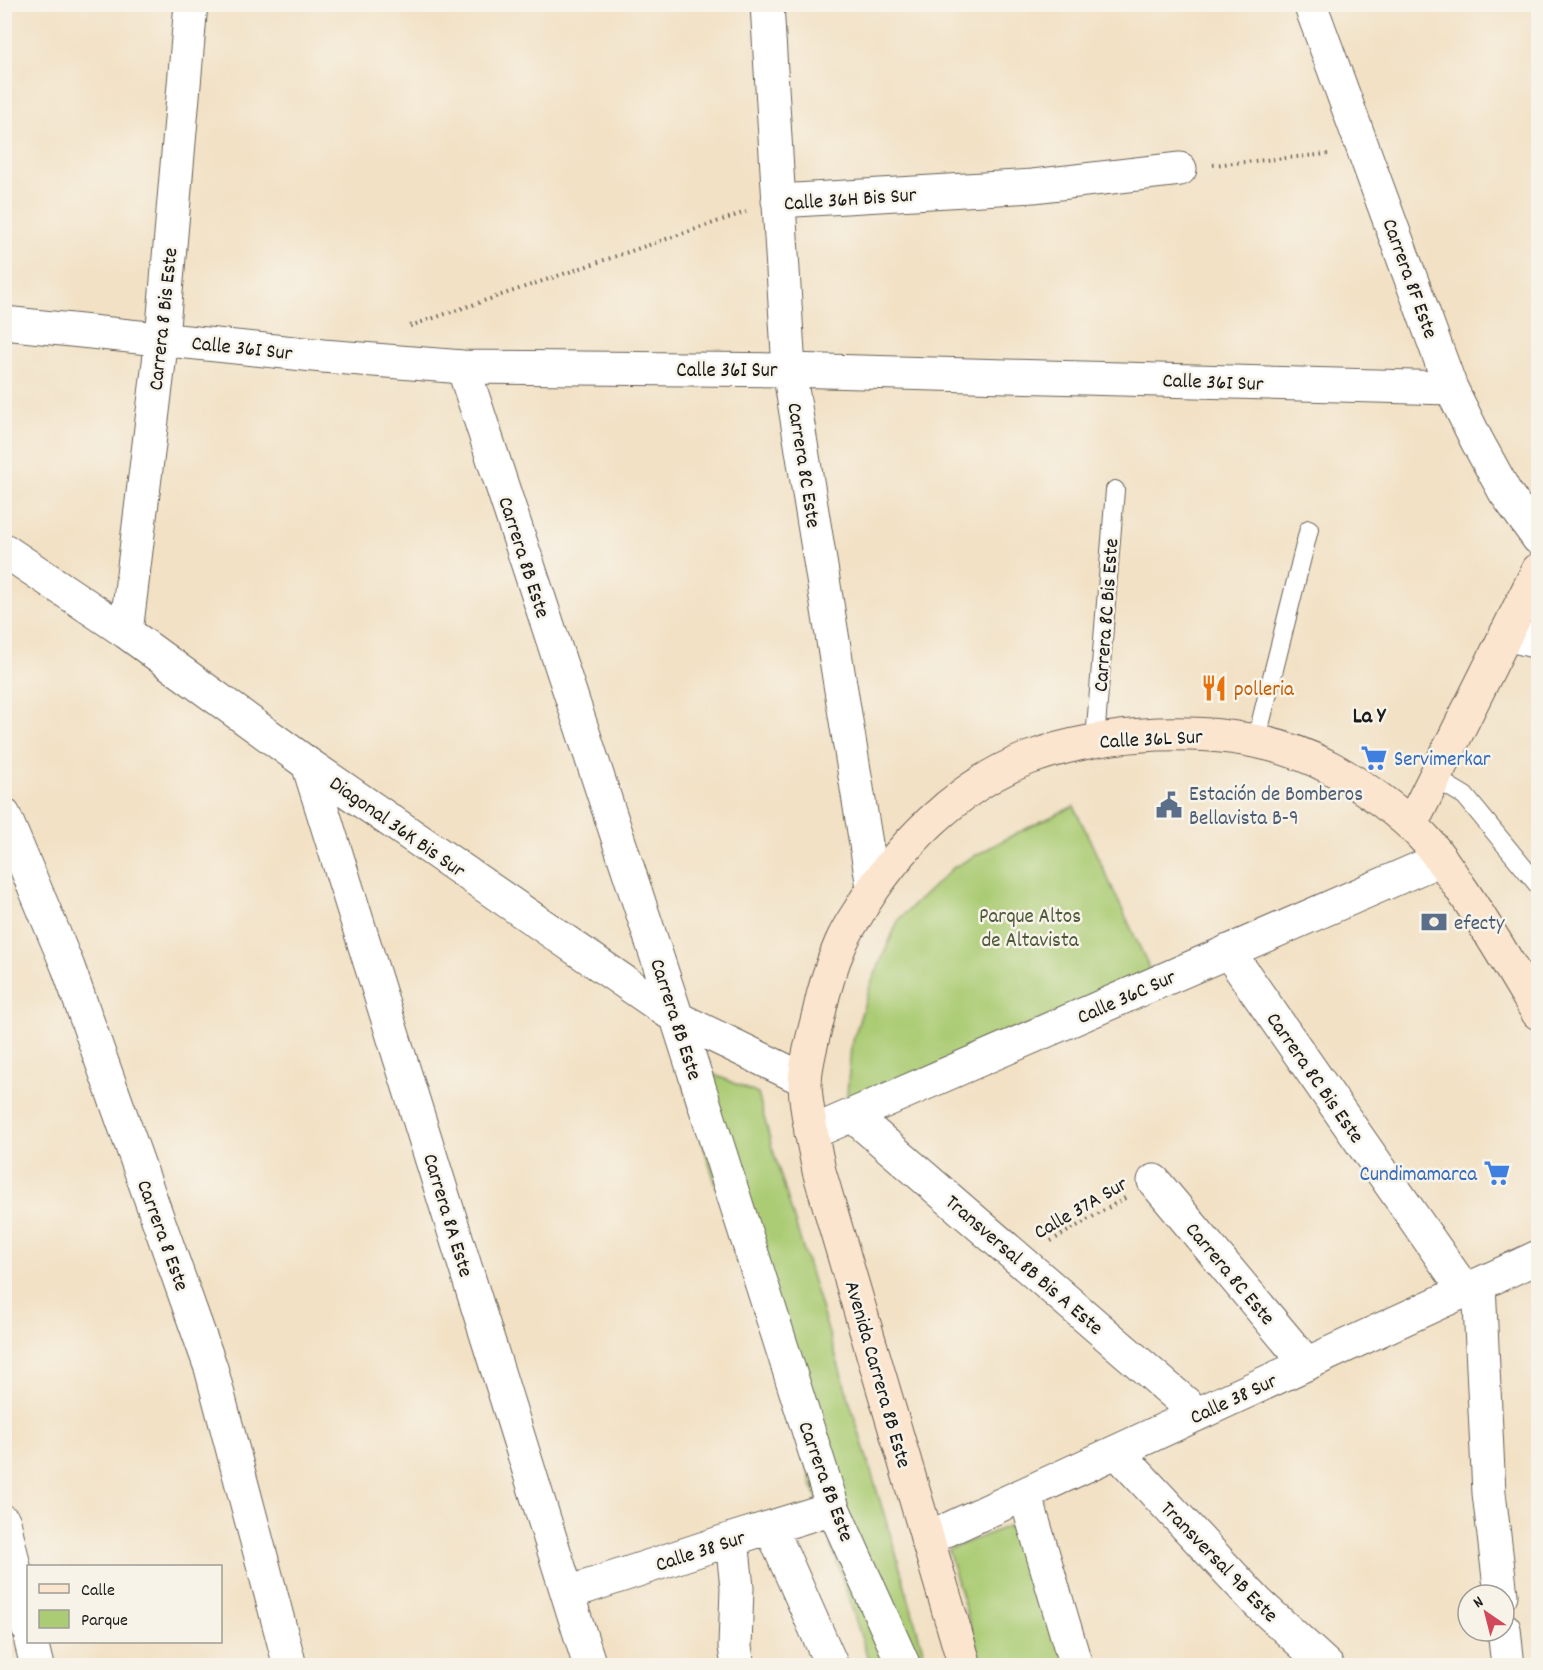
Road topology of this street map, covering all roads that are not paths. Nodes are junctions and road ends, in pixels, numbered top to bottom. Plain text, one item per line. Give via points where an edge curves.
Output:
1 (191, 4) edge
2 (768, 4) edge
3 (1310, 4) edge
4 (1180, 169) road end
5 (778, 201) junction
6 (4, 323) edge
7 (162, 338) junction
8 (463, 367) junction
9 (789, 370) junction
10 (1451, 388) junction
11 (1115, 490) dead end
12 (1309, 529) dead end
13 (1539, 538) edge
14 (4, 550) edge
15 (1539, 570) edge
16 (126, 632) junction
17 (1506, 634) junction
18 (1539, 642) edge
19 (1095, 740) junction
20 (1256, 741) junction
21 (308, 764) junction
22 (1435, 778) junction
23 (4, 815) edge
24 (1411, 825) junction
25 (1441, 859) junction
26 (1539, 885) edge
27 (873, 887) junction
28 (1228, 951) junction
29 (1539, 1013) edge
30 (677, 1018) junction
31 (805, 1080) junction
32 (852, 1115) junction
33 (811, 1133) junction
34 (1155, 1181) road end
35 (1539, 1257) edge
36 (1472, 1288) junction
37 (1307, 1364) junction
38 (1198, 1414) junction
39 (1118, 1452) junction
40 (1025, 1494) junction
41 (833, 1508) junction
42 (4, 1522) edge
43 (771, 1528) junction
44 (732, 1539) junction
45 (927, 1539) junction
46 (1500, 1583) edge
47 (568, 1593) junction
48 (27, 1624) edge
49 (32, 1643) edge
50 (1506, 1643) edge
51 (37, 1665) edge
52 (290, 1665) edge
53 (590, 1665) edge
54 (738, 1665) edge
55 (832, 1665) edge
56 (904, 1665) edge
57 (965, 1665) edge
58 (1076, 1665) edge
59 (1327, 1665) edge
60 (1508, 1665) edge

1 - 7 street, Carrera 8 Bis Este
2 - 5 street, Carrera 8C Este
3 - 10 street, Carrera 8F Este
4 - 5 street, Calle 36H Bis Sur via 1033,186
5 - 9 street, Carrera 8C Este
6 - 7 street, Calle 36I Sur
7 - 8 street, Calle 36I Sur
7 - 16 street, Carrera 8 Bis Este
8 - 9 street, Calle 36I Sur
8 - 30 street, Carrera 8B Este
9 - 10 street, Calle 36I Sur
9 - 27 street, Carrera 8C Este
10 - 13 street, Carrera 8F Este via 1505,492
11 - 19 lane, Carrera 8C Bis Este
12 - 20 lane
14 - 16 street, Diagonal 36K Bis Sur
15 - 17 main road
16 - 21 street, Diagonal 36K Bis Sur
17 - 18 street
17 - 22 main road
19 - 20 main road, Calle 36L Sur via 1170,734
19 - 27 main road, Calle 36L Sur via 1029,758 979,784 931,821
20 - 24 main road, Calle 36L Sur via 1292,750 1330,768
21 - 30 street, Diagonal 36K Bis Sur
21 - 47 street, Carrera 8A Este
22 - 24 main road
22 - 26 lane via 1465,796
23 - 52 street, Carrera 8 Este via 69,967 211,1368
24 - 25 main road, Calle 36L Sur
25 - 28 street, Calle 36C Sur
25 - 29 main road, Calle 36L Sur
27 - 31 main road, Calle 36L Sur via 842,940 825,987
28 - 32 street, Calle 36C Sur
28 - 36 street, Carrera 8C Bis Este
30 - 31 street, Diagonal 36K Bis Sur
30 - 41 street, Carrera 8B Este
31 - 33 main road, Avenida Carrera 8B Este
32 - 33 street, Calle 36C Sur
32 - 38 street, Transversal 8B Bis A Este
33 - 45 main road, Avenida Carrera 8B Este
34 - 37 street, Carrera 8C Este
35 - 36 street, Calle 38 Sur
36 - 37 street, Calle 38 Sur
36 - 46 street
37 - 38 street, Calle 38 Sur
38 - 39 street, Calle 38 Sur
39 - 40 street, Calle 38 Sur
39 - 59 street, Transversal 9B Este via 1258,1603
40 - 45 street, Calle 38 Sur
40 - 58 street
41 - 43 street, Calle 38 Sur
41 - 56 street, Carrera 8B Este
42 - 48 street
43 - 44 street, Calle 38 Sur
43 - 55 street
44 - 47 street, Calle 38 Sur
44 - 54 street
45 - 57 main road, Avenida Carrera 8B Este
47 - 53 street, Carrera 8A Este
49 - 51 street
50 - 60 street

